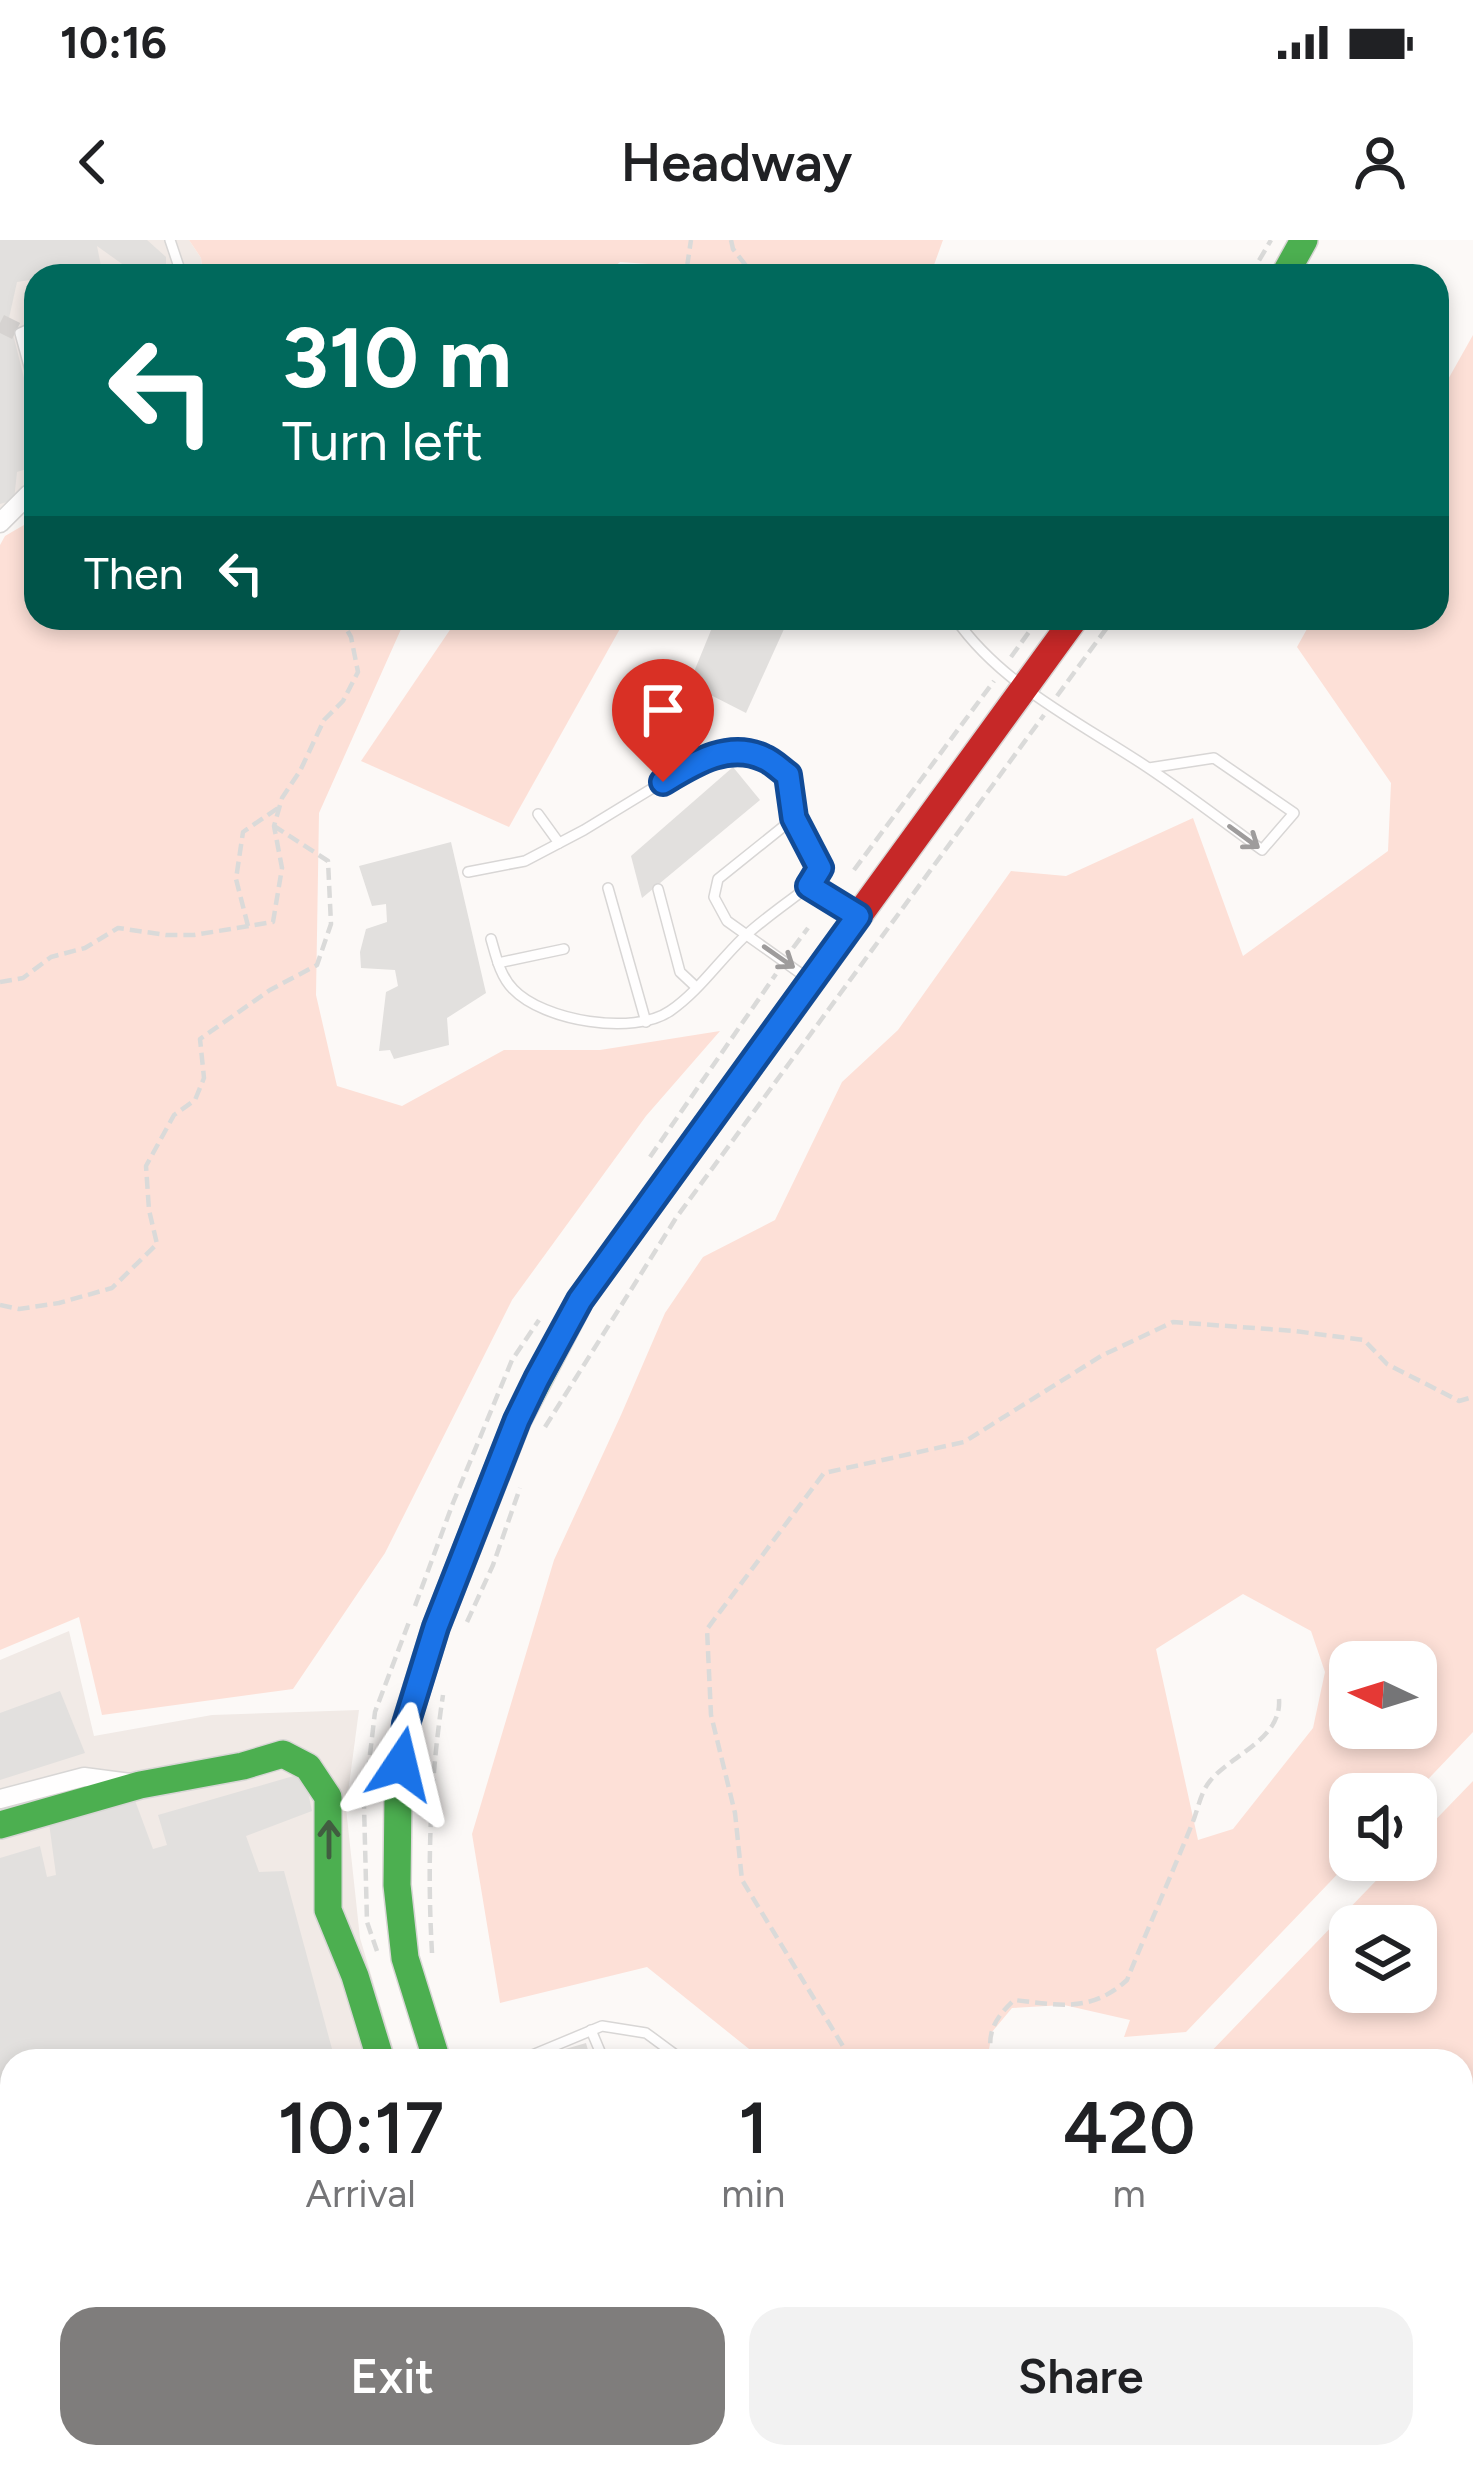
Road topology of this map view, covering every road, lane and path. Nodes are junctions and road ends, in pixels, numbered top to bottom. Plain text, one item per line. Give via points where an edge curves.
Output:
1 (24, 500) edge
2 (0, 523) edge
3 (347, 630) edge
4 (963, 630) edge
5 (1031, 630) edge
6 (1066, 630) edge
7 (1105, 630) edge
8 (1003, 668) junction
9 (1024, 688) junction
10 (1051, 705) junction
11 (1149, 768) junction
12 (280, 806) junction
13 (538, 814) dead end
14 (794, 818) junction
15 (274, 826) junction
16 (559, 843) junction
17 (854, 870) dead end
18 (468, 872) dead end
19 (809, 886) junction
20 (608, 888) dead end
21 (658, 890) dead end
22 (858, 916) junction
23 (248, 926) junction
24 (808, 928) dead end
25 (746, 935) junction
26 (491, 939) dead end
27 (794, 948) dead end
28 (565, 949) dead end
29 (498, 963) junction
30 (811, 981) junction
31 (0, 982) edge
32 (696, 987) junction
33 (646, 1022) junction
34 (0, 1305) edge
35 (1473, 1397) edge
36 (537, 1440) dead end
37 (522, 1482) dead end
38 (465, 1626) dead end
39 (443, 1690) dead end
40 (1279, 1699) dead end
41 (140, 1785) junction
42 (0, 1799) edge
43 (0, 1825) edge
44 (432, 1953) dead end
45 (591, 2030) junction
46 (377, 2049) edge
47 (433, 2049) edge
48 (546, 2049) edge
49 (599, 2049) edge
50 (668, 2049) edge
51 (845, 2049) edge
52 (989, 2049) edge

1 - 2 street
3 - 12 path via 358,672
4 - 8 lane
5 - 8 path
6 - 9 main road
7 - 10 path
8 - 9 lane
8 - 17 path
9 - 10 lane
9 - 22 main road
10 - 11 lane
10 - 36 path via 676,1218
11 -> 11 lane via 1262,850 1294,813 1214,758
12 - 15 path
12 - 23 path via 243,832 236,879
13 - 16 lane
14 - 16 lane via 788,775 741,751 702,758
14 - 19 lane via 820,868
14 - 25 lane via 718,879 714,897
15 - 23 path via 282,868 273,922
15 - 34 path via 328,861 332,924 317,965 200,1039 204,1078 195,1100 175,1115 146,1166 157,1244 112,1288 39,1306
16 - 18 lane via 525,861
19 - 22 lane
19 - 25 lane
20 - 33 lane
21 - 32 lane via 680,972
22 - 30 main road
23 - 31 path via 194,935 118,928
24 - 27 path
25 -> 30 lane
25 - 32 lane
26 - 29 lane
28 - 29 lane
29 - 33 lane via 525,1000 563,1017
30 - 47 main road via 580,1300 517,1420 436,1627 406,1724 396,1857 405,1958
32 - 33 lane
35 - 51 path via 1459,1401 1387,1364 1364,1340 1173,1322 1101,1356 964,1442 824,1473 707,1629 711,1715 742,1880
37 - 38 path
39 - 44 path via 433,1760
40 - 52 path via 1276,1724 1205,1787 1127,1980 1109,1996 1070,2006 1014,2000 994,2018
41 - 42 street via 84,1777
41 - 43 main road
46 -> 41 main road via 328,1910 328,1797 308,1767 283,1754
45 - 48 lane
45 - 49 lane
45 - 50 lane via 646,2032

